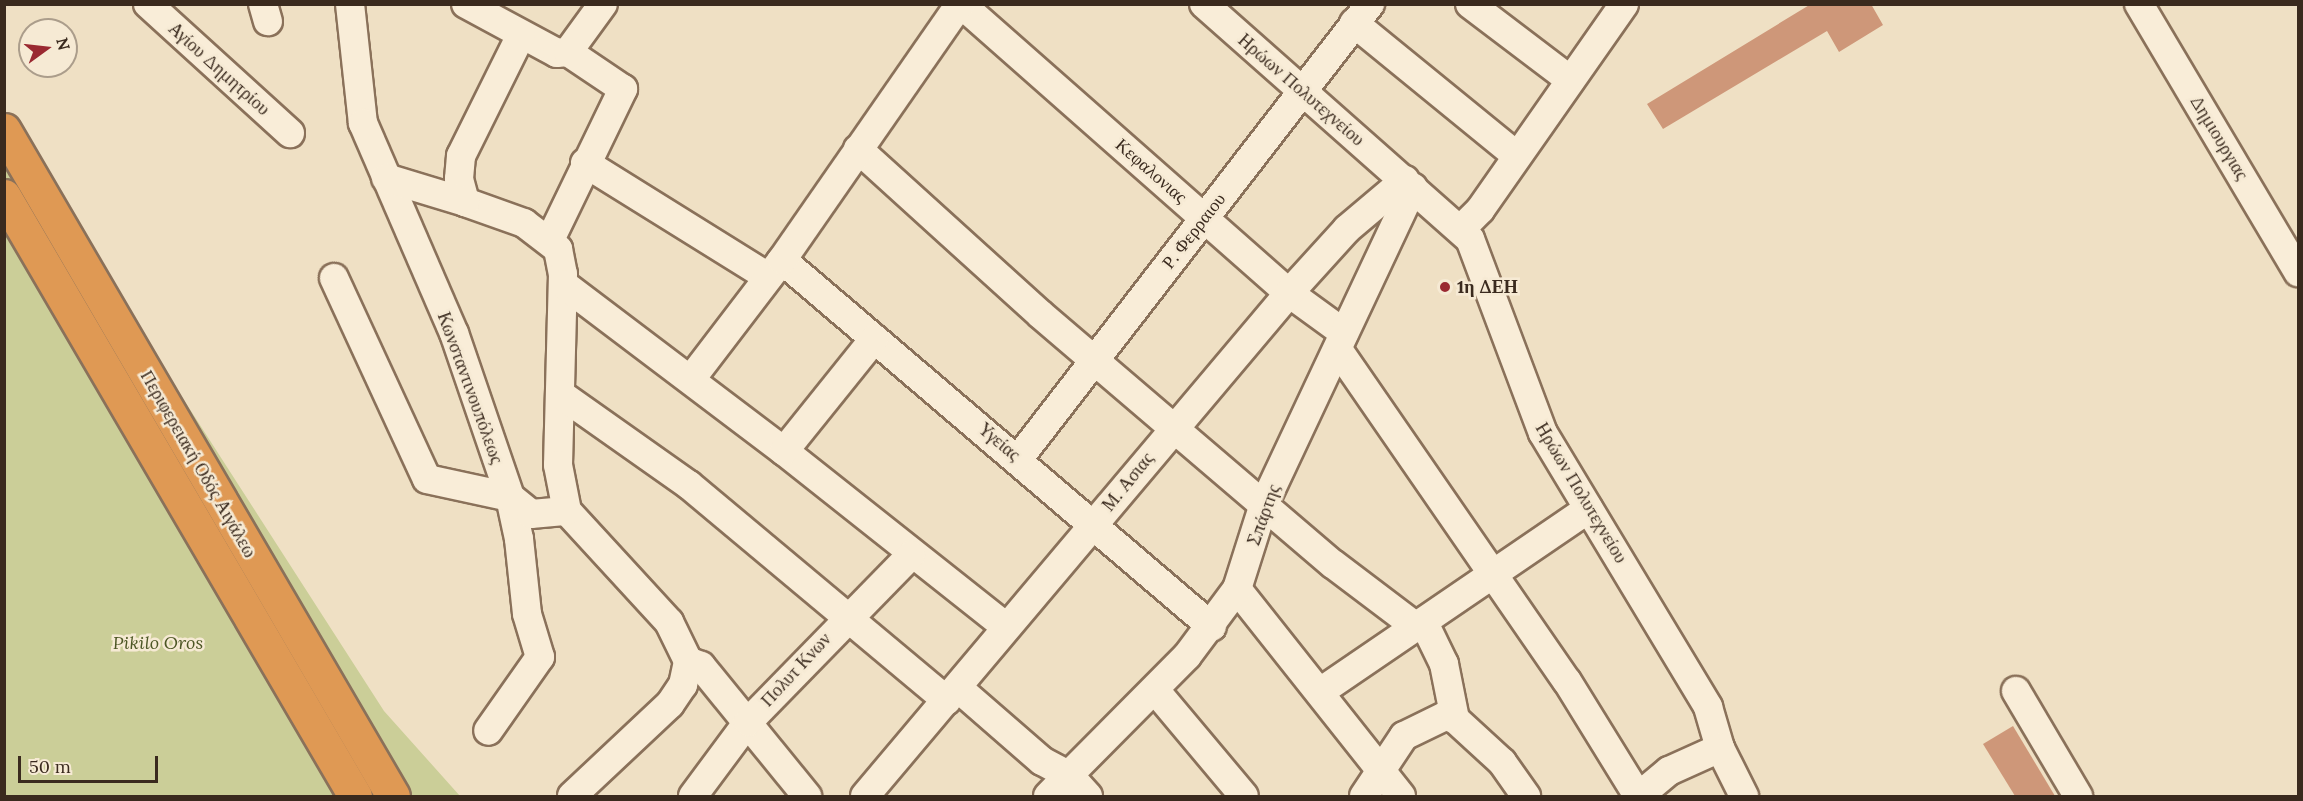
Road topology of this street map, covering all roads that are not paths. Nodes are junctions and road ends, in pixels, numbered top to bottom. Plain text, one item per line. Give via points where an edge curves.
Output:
1 (148, 4) edge
2 (350, 4) edge
3 (466, 4) edge
4 (603, 4) edge
5 (961, 4) edge
6 (1470, 4) edge
7 (1624, 4) edge
8 (2139, 4) edge
9 (1209, 6) edge
10 (1362, 14) edge
11 (520, 35) junction
12 (568, 52) junction
13 (1570, 80) junction
14 (1301, 90) junction
15 (4, 130) edge
16 (290, 133) dead end
17 (858, 149) junction
18 (1516, 155) junction
19 (585, 162) junction
20 (386, 178) junction
21 (1409, 184) junction
22 (4, 196) edge
23 (465, 202) junction
24 (1205, 218) junction
25 (1461, 229) junction
26 (550, 240) junction
27 (775, 268) junction
28 (2298, 272) edge
29 (334, 278) dead end
30 (562, 284) junction
31 (1289, 292) junction
32 (874, 339) junction
33 (1342, 342) junction
34 (1095, 358) junction
35 (692, 379) junction
36 (560, 394) junction
37 (1174, 426) junction
38 (784, 451) junction
39 (1019, 458) junction
40 (510, 496) junction
41 (1264, 504) junction
42 (1588, 509) junction
43 (567, 511) junction
44 (1093, 526) junction
45 (912, 555) junction
46 (1493, 574) junction
47 (1237, 589) junction
48 (845, 619) junction
49 (1415, 626) junction
50 (1006, 627) junction
51 (1212, 627) junction
52 (688, 661) junction
53 (1155, 690) junction
54 (2016, 691) dead end
55 (1320, 692) junction
56 (953, 695) junction
57 (1455, 718) junction
58 (748, 722) junction
59 (488, 731) dead end
60 (1720, 748) junction
61 (1372, 785) edge
62 (1079, 786) edge
63 (355, 796) edge
64 (393, 796) edge
65 (572, 796) edge
66 (693, 796) edge
67 (807, 796) edge
68 (865, 796) edge
69 (1048, 796) edge
70 (1244, 796) edge
71 (1401, 796) edge
72 (1526, 796) edge
73 (1638, 796) edge
74 (1744, 796) edge
75 (2079, 796) edge

1 - 16 street, Αγίου Δημητρίου
2 - 20 street, Κωνσταντινουπόλεως via 357,99
3 - 11 street
4 - 12 street
5 - 17 street
5 - 24 street, Κεφαλονιας
6 - 13 street
7 - 13 street
8 - 28 street, Δημιουργιας
9 - 14 street, Ηρώων Πολυτεχνείου
10 - 14 street, Ρ. Φερραιου
10 - 18 street
11 - 12 street via 544,48
11 - 23 street via 461,156 459,179
12 - 19 street via 623,89
13 - 18 street
14 - 21 street, Ηρώων Πολυτεχνείου
14 - 24 street, Ρ. Φερραιου
15 - 64 highway, Περιφερειακή Οδός Αιγάλεω
17 - 27 street
17 - 34 street
18 - 25 street via 1480,210
19 - 26 street
19 - 27 street, Υγείας
20 - 23 street
20 - 40 street, Κωνσταντινουπόλεως via 454,333
21 - 25 street, Ηρώων Πολυτεχνείου
21 - 31 street, Μ. Ασιας via 1347,228
21 - 33 street, Σπάρτης
22 - 63 highway, Περιφερειακή Οδός Αιγάλεω
23 - 26 street via 524,223
24 - 31 street, Κεφαλονιας
24 - 34 street, Ρ. Φερραιου
25 - 42 street, Ηρώων Πολυτεχνείου via 1482,259 1543,433
26 - 30 street via 558,249
27 - 32 street, Υγείας
27 - 35 street
29 - 40 street via 427,479
30 - 35 street
30 - 36 street
31 - 33 street, Κεφαλονιας
31 - 37 street, Μ. Ασιας
32 - 38 street
32 - 39 street, Υγείας
33 - 41 street, Σπάρτης
33 - 46 street, Κεφαλονιας
34 - 37 street
34 - 39 street, Ρ. Φερραιου
35 - 38 street
36 - 43 street via 558,465
36 - 48 street via 688,485
37 - 41 street
37 - 44 street, Μ. Ασιας
38 - 45 street
39 - 44 street, Υγείας
40 - 43 street via 531,514
40 - 59 street, Κωνσταντινουπόλεως via 527,614 540,657
41 - 47 street, Σπάρτης
41 - 49 street
42 - 46 street
42 - 60 street, Ηρώων Πολυτεχνείου via 1698,689
43 - 52 street via 669,622
44 - 50 street, Μ. Ασιας
44 - 51 street, Υγείας
45 - 48 street, Πολυτ Κνων
45 - 50 street
46 - 49 street
46 - 73 street, Κεφαλονιας via 1567,681
47 - 51 street, Σπάρτης
47 - 55 street
48 - 56 street
48 - 58 street, Πολυτ Κνων
49 - 55 street
49 - 57 street via 1427,629 1436,643
50 - 56 street, Μ. Ασιας
51 - 53 street, Σπάρτης
52 - 58 street via 700,666
52 - 65 street via 683,685 670,704
53 - 62 street, Σπάρτης
53 - 70 street
54 - 75 street
55 - 61 street
56 - 62 street
56 - 68 street, Μ. Ασιας
57 - 61 street via 1433,718 1404,735
57 - 72 street via 1502,762
58 - 66 street, Πολυτ Κνων
58 - 67 street
60 - 73 street via 1669,771
60 - 74 street, Ηρώων Πολυτεχνείου
61 - 71 street
62 - 69 street, Σπάρτης

